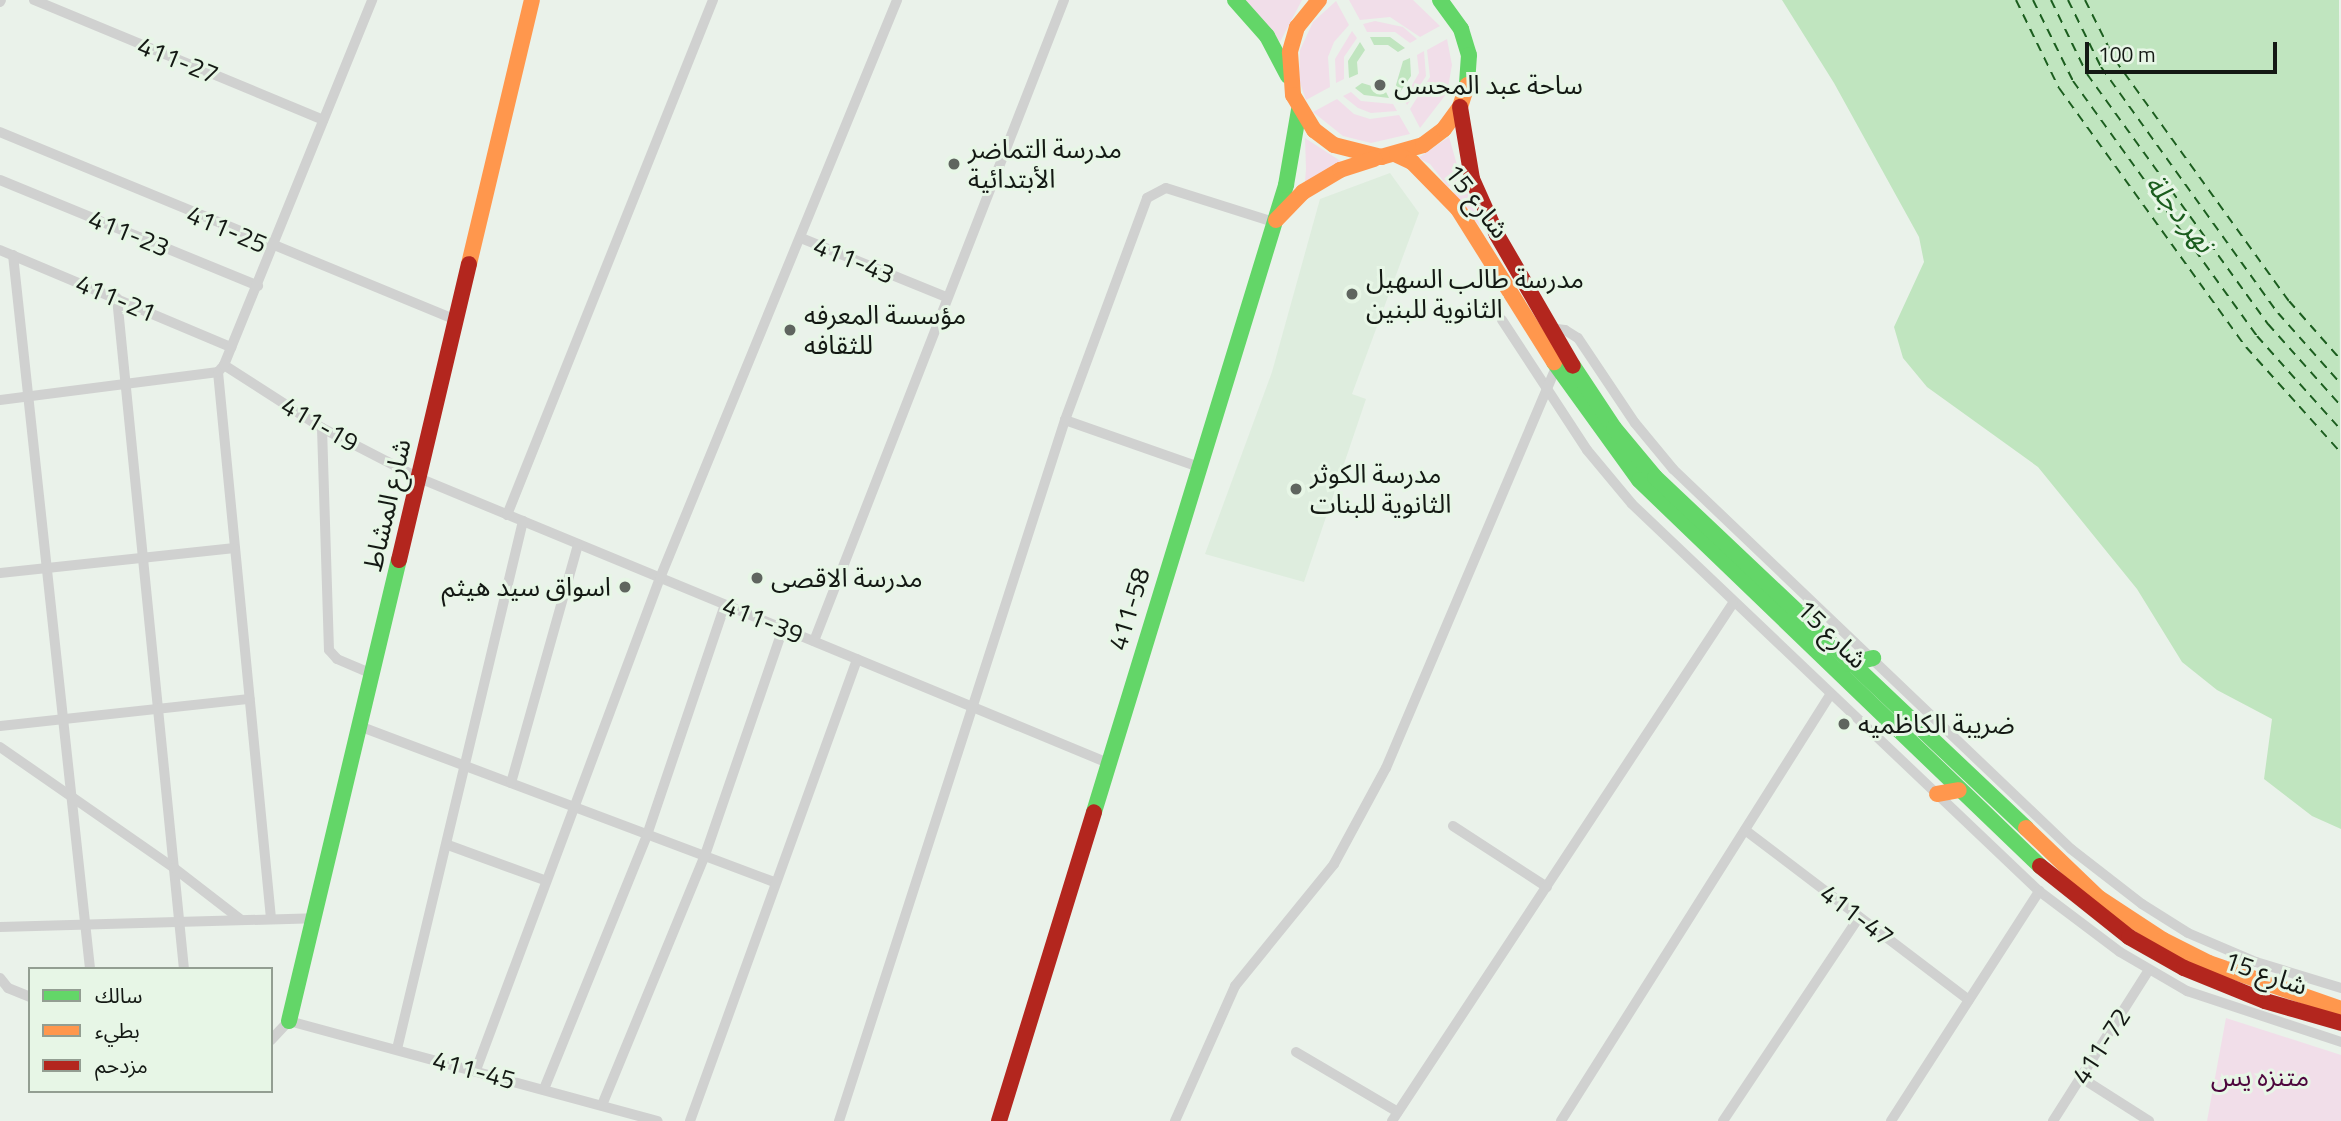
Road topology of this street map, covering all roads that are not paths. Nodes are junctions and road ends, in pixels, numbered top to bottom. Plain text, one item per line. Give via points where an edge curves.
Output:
1 (34, 0) edge
2 (372, 0) edge
3 (532, 0) edge
4 (713, 0) edge
5 (897, 0) edge
6 (1065, 0) edge
7 (1236, 0) edge
8 (1319, 0) edge
9 (1441, 0) edge
10 (1289, 78) junction
11 (1460, 107) junction
12 (1299, 110) junction
13 (323, 120) junction
14 (0, 132) edge
15 (1389, 156) junction
16 (0, 180) edge
17 (1274, 222) junction
18 (801, 238) junction
19 (273, 248) junction
20 (0, 250) edge
21 (13, 255) junction
22 (258, 286) junction
23 (946, 297) junction
24 (117, 298) junction
25 (456, 320) junction
26 (1502, 320) dead end
27 (1549, 328) junction
28 (231, 347) junction
29 (1557, 365) junction
30 (221, 369) junction
31 (125, 384) junction
32 (1548, 391) junction
33 (28, 397) junction
34 (0, 400) edge
35 (1065, 420) junction
36 (322, 428) junction
37 (1199, 467) junction
38 (419, 478) junction
39 (507, 515) junction
40 (523, 521) junction
41 (579, 544) junction
42 (235, 548) junction
43 (143, 558) junction
44 (47, 568) junction
45 (0, 573) edge
46 (660, 578) junction
47 (1732, 603) junction
48 (725, 605) junction
49 (783, 629) junction
50 (814, 641) junction
51 (857, 659) junction
52 (1873, 659) junction
53 (1849, 664) junction
54 (372, 674) junction
55 (1830, 695) junction
56 (250, 699) junction
57 (972, 706) junction
58 (158, 709) junction
59 (63, 719) junction
60 (0, 726) edge
61 (359, 726) junction
62 (0, 747) edge
63 (1108, 762) junction
64 (467, 767) junction
65 (511, 783) junction
66 (1959, 790) junction
67 (70, 794) junction
68 (1937, 794) junction
69 (571, 806) junction
70 (1453, 826) dead end
71 (1745, 831) junction
72 (647, 835) junction
73 (448, 845) junction
74 (704, 858) junction
75 (174, 868) junction
76 (544, 880) junction
77 (773, 882) junction
78 (1547, 887) junction
79 (2039, 891) junction
80 (1859, 917) junction
81 (271, 918) junction
82 (314, 918) junction
83 (240, 919) junction
84 (179, 921) junction
85 (85, 924) junction
86 (0, 927) edge
87 (90, 967) edge
88 (184, 967) edge
89 (2149, 970) junction
90 (0, 978) edge
91 (2341, 988) edge
92 (28, 996) edge
93 (1969, 1000) junction
94 (2341, 1009) edge
95 (289, 1021) junction
96 (2341, 1023) edge
97 (273, 1038) edge
98 (2341, 1042) edge
99 (397, 1049) junction
100 (1296, 1052) dead end
101 (476, 1070) junction
102 (2080, 1077) junction
103 (544, 1089) junction
104 (601, 1105) junction
105 (1395, 1117) edge
106 (658, 1121) edge
107 (690, 1121) edge
108 (839, 1121) edge
109 (999, 1121) edge
110 (1175, 1121) edge
111 (1561, 1121) edge
112 (1723, 1121) edge
113 (1891, 1121) edge
114 (2053, 1121) edge
115 (2148, 1121) edge

1 - 13 street, 411-27
2 - 13 street
3 - 25 street, شارع المشاط
4 - 39 street
5 - 18 street
6 - 23 street
7 - 10 street via 1267,36
8 - 10 street via 1297,27
9 - 11 street via 1461,29 1469,55
10 - 12 street
11 - 15 street via 1444,129 1423,145
11 - 27 street, شارع 15 via 1462,139 1479,198
12 - 15 street via 1334,145 1357,154
12 - 17 street, 411-58 via 1295,148
13 - 19 street
14 - 19 street, 411-25
15 - 17 street via 1340,170 1303,192
15 - 29 street, شارع 15 via 1412,162 1458,209
16 - 22 street, 411-23
17 - 35 street via 1166,188 1147,198
17 - 37 street, 411-58
18 - 23 street, 411-43
18 - 46 street
19 - 22 street
19 - 25 street, 411-25
20 - 21 street, 411-21
21 - 24 street, 411-21
21 - 33 street
22 - 28 street
23 - 50 street
24 - 28 street, 411-21
24 - 31 street
25 - 38 street, شارع المشاط
26 - 32 street
27 - 52 street via 1578,338 1662,457 1803,597
27 - 53 street, شارع 15 via 1641,461
28 - 30 street
29 - 32 street
29 - 66 street, شارع 15 via 1596,426 1639,480
30 - 31 street
30 - 36 street, 411-19
30 - 42 street
31 - 33 street
31 - 43 street
32 - 47 street via 1616,486
32 - 110 street via 1386,768 1334,863 1235,986
33 - 34 street
33 - 44 street
35 - 37 street
35 - 57 street
36 - 38 street, 411-19
36 - 54 street via 329,650 337,659
37 - 63 street, 411-58
38 - 39 street, 411-39
38 - 54 street, شارع المشاط
39 - 40 street, 411-39
40 - 41 street, 411-39
40 - 64 street
41 - 46 street, 411-39
41 - 65 street
42 - 43 street
42 - 56 street
43 - 44 street
43 - 58 street
44 - 45 street
44 - 59 street
46 - 48 street, 411-39
46 - 69 street
47 - 55 street
47 - 78 street
48 - 49 street, 411-39
48 - 72 street
49 - 50 street, 411-39
49 - 74 street
50 - 51 street, 411-39
51 - 57 street, 411-39
51 - 77 street
52 - 53 street
52 - 91 street via 2050,831 2142,904 2233,953
53 - 94 street, شارع 15 via 2060,866 2120,913 2209,963
54 - 61 street, شارع المشاط
55 - 68 street
55 - 71 street
56 - 58 street
56 - 81 street
57 - 63 street, 411-39
57 - 108 street
58 - 59 street
58 - 75 street
59 - 60 street
59 - 67 street
61 - 64 street
61 - 82 street, شارع المشاط
62 - 67 street
63 - 109 street, 411-58
64 - 65 street
64 - 73 street
65 - 69 street
66 - 68 street
66 - 96 street, شارع 15 via 2076,898 2129,937 2210,980
67 - 75 street
67 - 85 street
68 - 79 street
69 - 72 street
69 - 76 street
70 - 78 street
71 - 80 street, 411-47
71 - 111 street
72 - 74 street
72 - 103 street
73 - 76 street
73 - 99 street
74 - 77 street
74 - 104 street
75 - 83 street
75 - 84 street
76 - 101 street
77 - 107 street
78 - 105 street
79 - 89 street
79 - 93 street
80 - 93 street, 411-47
80 - 112 street
81 - 82 street
81 - 83 street
82 - 95 street, شارع المشاط
83 - 84 street
84 - 85 street
84 - 88 street
85 - 86 street
85 - 87 street
89 - 98 street via 2227,1008
89 - 102 street, 411-72
90 - 92 street via 8,988
93 - 113 street
95 - 97 street
95 - 99 street, 411-45
99 - 101 street, 411-45
100 - 105 street
101 - 103 street, 411-45
102 - 114 street, 411-72
102 - 115 street
103 - 104 street, 411-45
104 - 106 street, 411-45

